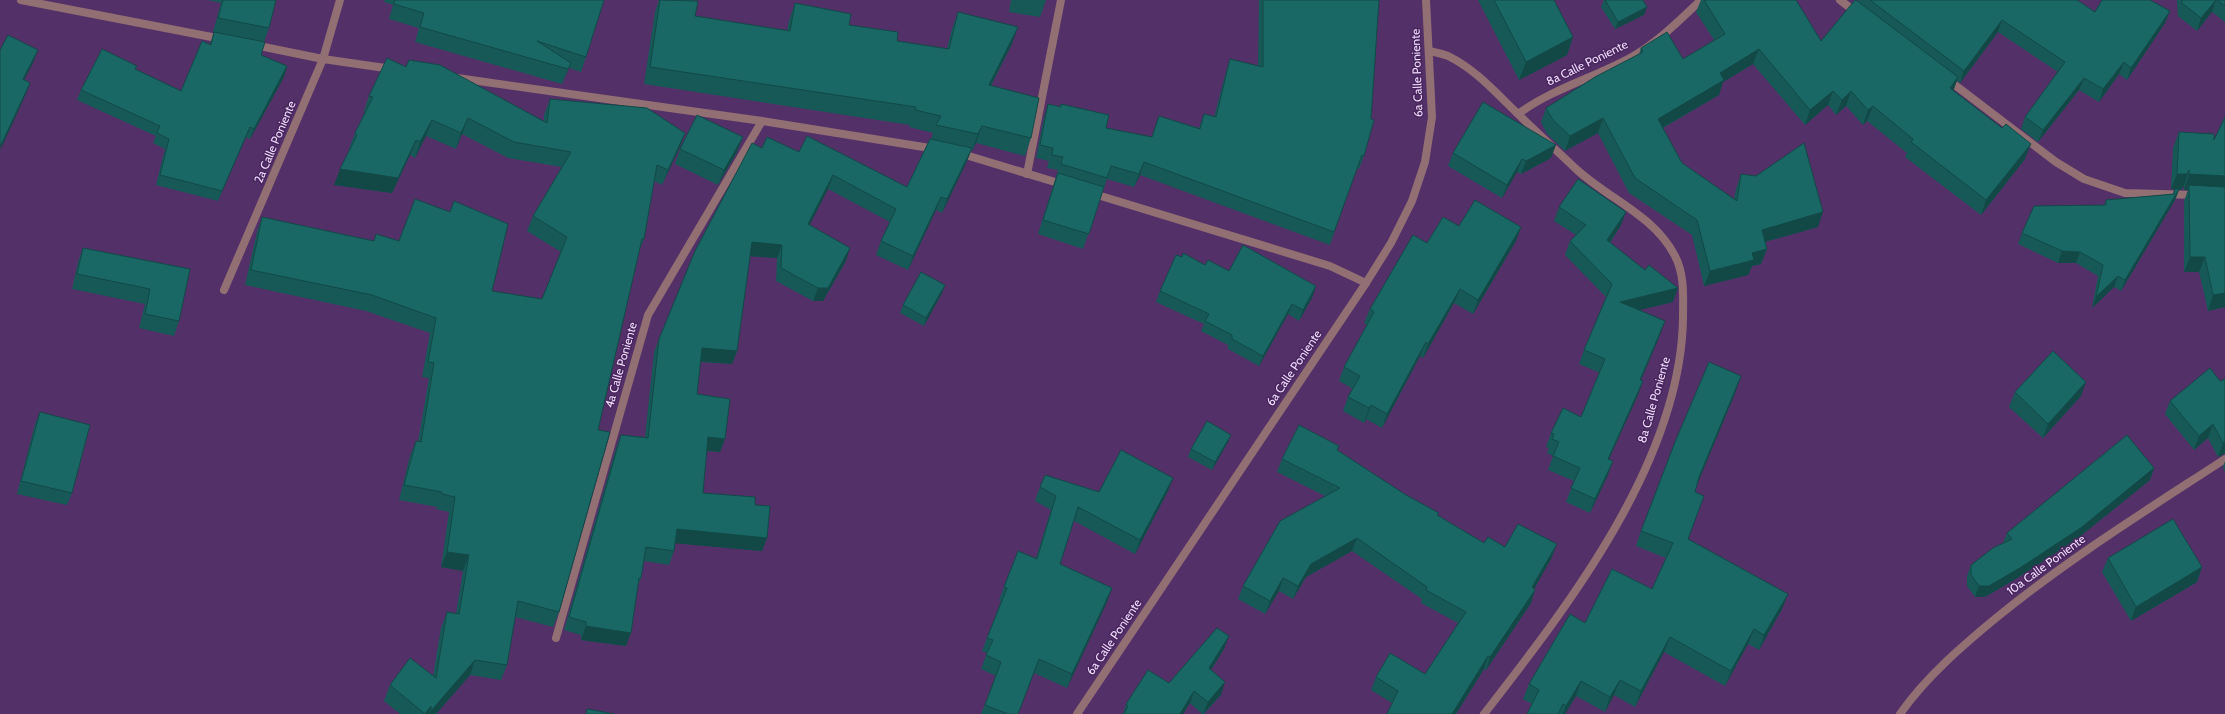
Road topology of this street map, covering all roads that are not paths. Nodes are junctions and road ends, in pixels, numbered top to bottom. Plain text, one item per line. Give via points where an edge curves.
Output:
1 (21, 0) edge
2 (340, 0) edge
3 (1061, 0) edge
4 (1426, 0) edge
5 (1701, 0) edge
6 (1840, 0) edge
7 (1865, 18) edge
8 (230, 41) edge
9 (246, 44) edge
10 (1430, 51) junction
11 (323, 59) junction
12 (401, 70) edge
13 (1940, 74) edge
14 (448, 77) edge
15 (1518, 114) junction
16 (762, 121) junction
17 (1027, 174) junction
18 (2207, 195) edge
19 (1366, 283) junction
20 (224, 290) dead end
21 (2225, 459) edge
22 (556, 638) dead end
23 (1077, 714) edge
24 (1484, 714) edge
25 (1900, 714) edge

1 - 8 street
2 - 11 street, 2a Calle Poniente
3 - 17 street
4 - 10 street, 6a Calle Poniente
5 - 15 street, 8a Calle Poniente via 1672,27 1631,58 1536,101
6 - 7 street
9 - 11 street
10 - 15 street, 8a Calle Poniente via 1449,57 1482,79
10 - 19 street, 6a Calle Poniente via 1432,117 1425,162 1412,201
11 - 12 street
11 - 20 street, 2a Calle Poniente
13 - 18 street via 2056,162 2084,179 2125,193
14 - 16 street
15 - 24 street, 8a Calle Poniente via 1578,171 1648,222 1664,237 1677,259 1684,288 1683,330 1678,369 1663,421 1631,500 1564,606
16 - 17 street via 949,151
16 - 22 street, 4a Calle Poniente via 648,315
17 - 19 street via 1330,266
19 - 23 street, 6a Calle Poniente
21 - 25 street, 10a Calle Poniente via 2111,533 2033,588 1964,644

